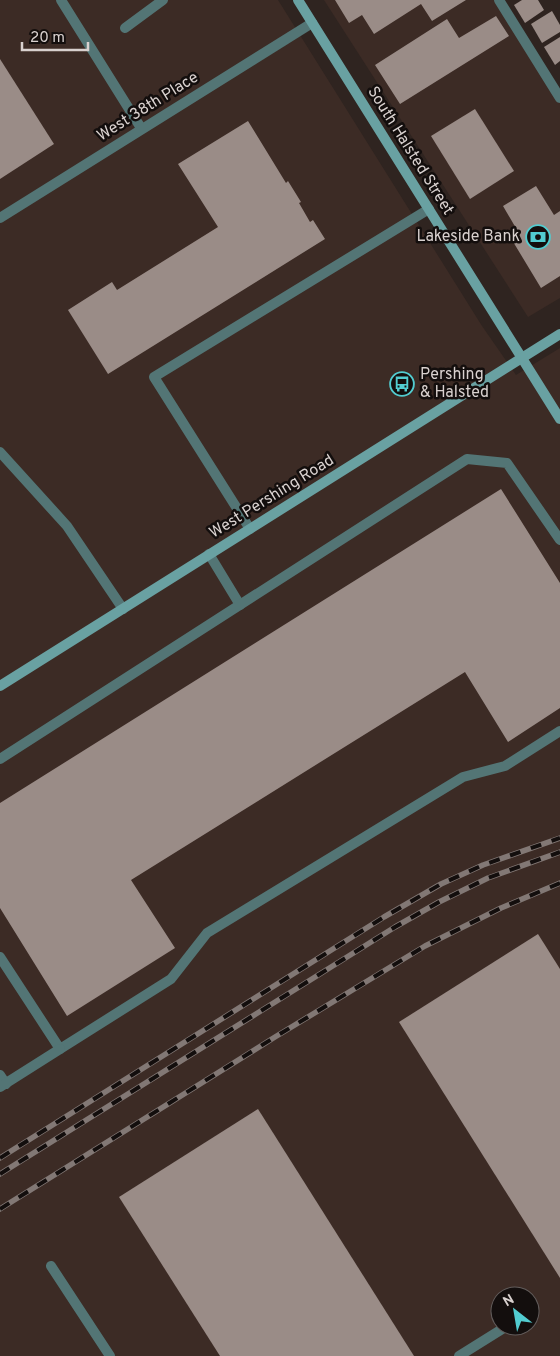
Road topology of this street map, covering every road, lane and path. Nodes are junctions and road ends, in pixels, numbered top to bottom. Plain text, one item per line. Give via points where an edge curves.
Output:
1 (62, 0) edge
2 (162, 0) edge
3 (298, 0) edge
4 (498, 0) edge
5 (312, 23) junction
6 (125, 28) dead end
7 (560, 98) edge
8 (141, 128) junction
9 (429, 209) junction
10 (0, 218) edge
11 (560, 334) edge
12 (521, 358) junction
13 (560, 419) edge
14 (0, 452) edge
15 (250, 529) junction
16 (560, 540) edge
17 (209, 554) junction
18 (240, 605) junction
19 (123, 608) junction
20 (0, 686) edge
21 (560, 731) edge
22 (0, 759) edge
23 (0, 957) edge
24 (60, 1049) junction
25 (2, 1082) edge
26 (51, 1266) dead end
27 (491, 1336) edge
28 (110, 1356) edge
29 (459, 1356) edge

1 - 8 street
2 - 6 street
3 - 5 main road, South Halsted Street
4 - 7 street
5 - 8 street, West 38th Place
5 - 9 main road, South Halsted Street
8 - 10 street, West 38th Place
9 - 12 main road, South Halsted Street
9 - 15 street via 154,377
11 - 12 main road, West Pershing Road
12 - 13 main road, South Halsted Street
12 - 15 main road, West Pershing Road
14 - 19 street via 67,526
15 - 17 main road, West Pershing Road
16 - 18 street via 508,463 467,460
17 - 18 street
17 - 19 main road, West Pershing Road
18 - 22 street
19 - 20 main road, West Pershing Road
21 - 24 street via 505,766 463,777 207,933 171,979
23 - 24 street
24 - 25 street
26 - 28 street
27 - 29 street

